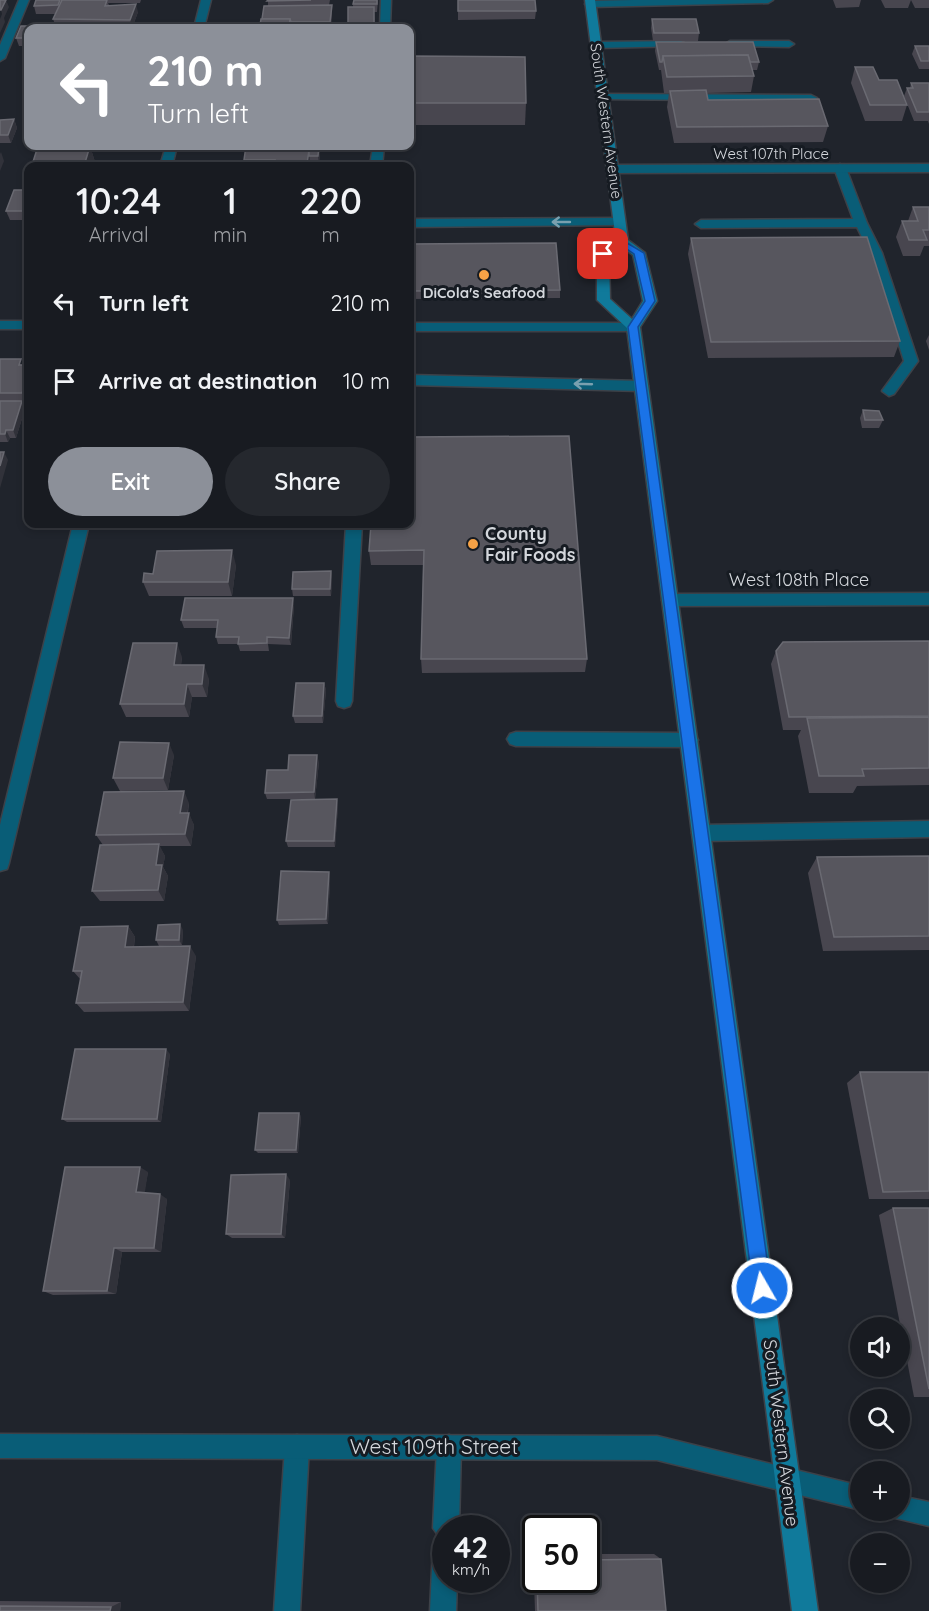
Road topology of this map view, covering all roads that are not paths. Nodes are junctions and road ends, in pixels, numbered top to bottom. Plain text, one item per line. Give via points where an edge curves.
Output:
1 (24, 0) edge
2 (206, 0) edge
3 (386, 0) edge
4 (768, 0) edge
5 (590, 2) edge
6 (200, 24) edge
7 (384, 24) edge
8 (688, 44) edge
9 (722, 44) edge
10 (789, 44) dead end
11 (596, 45) junction
12 (0, 58) edge
13 (603, 97) junction
14 (812, 98) edge
15 (840, 168) junction
16 (929, 168) edge
17 (612, 169) junction
18 (619, 222) junction
19 (414, 223) edge
20 (861, 223) junction
21 (701, 224) dead end
22 (622, 242) junction
23 (0, 325) edge
24 (24, 325) edge
25 (414, 327) edge
26 (633, 327) junction
27 (414, 380) edge
28 (641, 386) junction
29 (889, 391) dead end
30 (80, 528) edge
31 (354, 528) edge
32 (929, 599) edge
33 (670, 600) junction
34 (344, 701) dead end
35 (516, 740) dead end
36 (689, 740) junction
37 (929, 829) edge
38 (701, 833) junction
39 (0, 864) edge
40 (0, 1446) edge
41 (297, 1447) junction
42 (449, 1447) junction
43 (787, 1481) junction
44 (850, 1495) edge
45 (910, 1510) edge
46 (929, 1514) edge
47 (446, 1515) edge
48 (444, 1593) edge
49 (287, 1611) edge
50 (443, 1611) edge
51 (805, 1611) edge

1 - 12 street
2 - 6 street
3 - 7 street
4 - 5 street
5 - 11 main road, South Western Avenue
8 - 11 street
9 - 10 street
11 - 13 main road, South Western Avenue
13 - 14 street
13 - 17 main road, South Western Avenue
15 - 16 street, West 107th Place
15 - 17 street, West 107th Place
15 - 20 street
17 - 18 main road, South Western Avenue
18 -> 19 street
18 - 22 main road, South Western Avenue
20 - 21 street
20 - 29 street via 876,253 911,361
22 - 26 main road via 639,253 650,301
22 - 26 main road via 603,254 604,300
23 - 24 street
25 - 26 street
26 - 28 main road, South Western Avenue
28 -> 27 street
28 - 33 main road, South Western Avenue
30 - 39 street
31 - 34 street
32 - 33 street, West 108th Place
33 - 36 main road, South Western Avenue
35 - 36 street
36 - 38 main road, South Western Avenue
37 - 38 street
38 - 43 main road, South Western Avenue
40 - 41 street, West 109th Street
41 - 42 street, West 109th Street
41 - 49 street
42 - 43 street, West 109th Street via 657,1448
42 - 47 street
43 - 44 street, West 109th Street
43 - 51 main road, South Western Avenue
45 - 46 street
48 - 50 street

